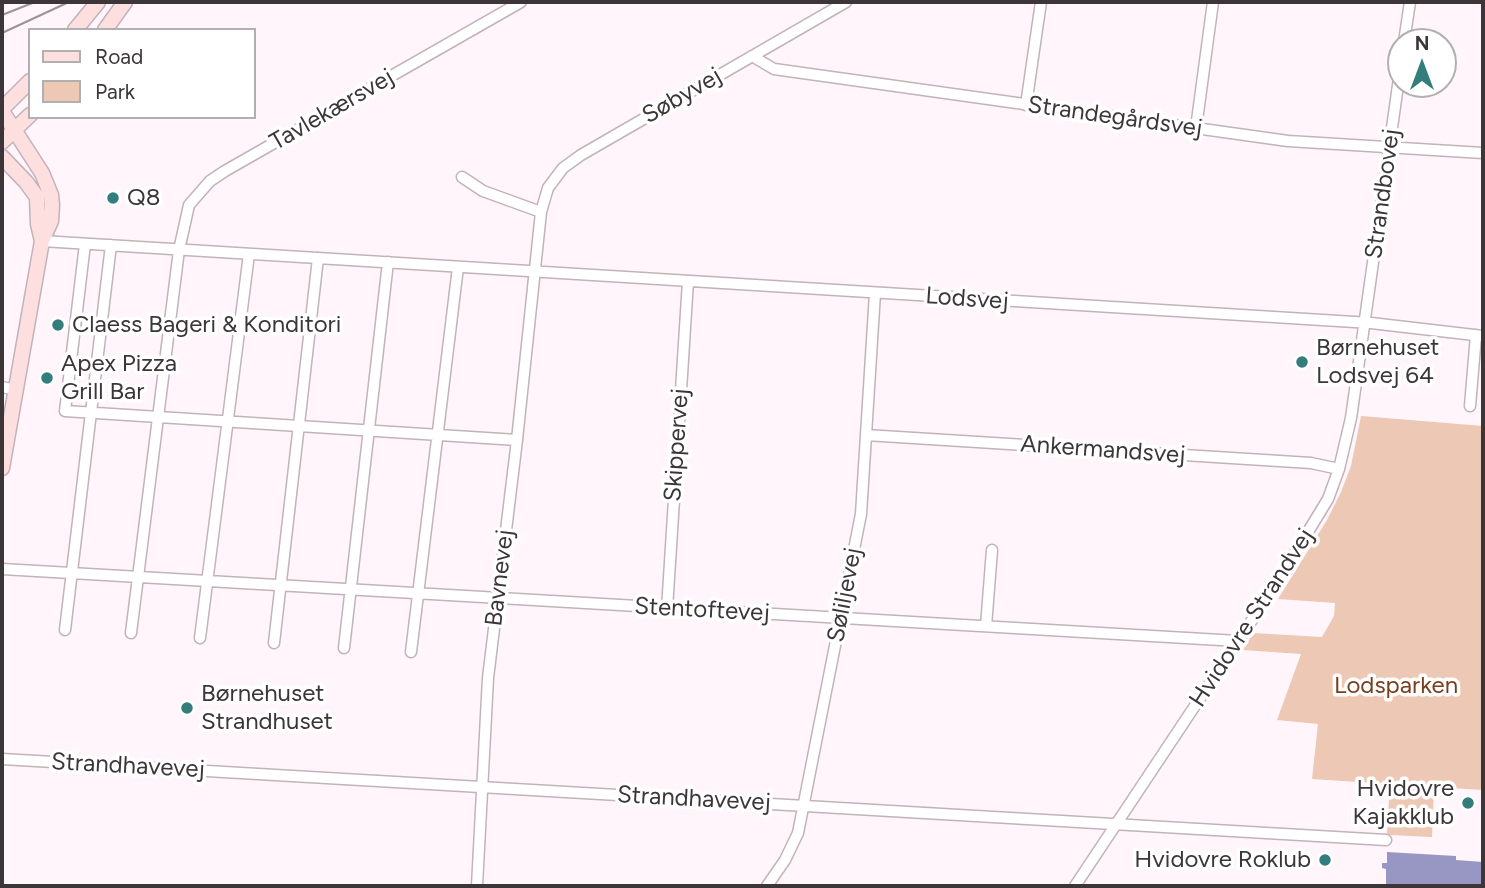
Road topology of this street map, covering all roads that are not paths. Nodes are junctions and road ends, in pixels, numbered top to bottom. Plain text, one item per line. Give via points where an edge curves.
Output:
1 (98, 2) edge
2 (125, 2) edge
3 (521, 2) edge
4 (846, 2) edge
5 (1041, 2) edge
6 (1213, 2) edge
7 (1410, 2) edge
8 (77, 28) edge
9 (106, 28) edge
10 (1406, 28) edge
11 (752, 56) junction
12 (28, 82) edge
13 (1397, 98) edge
14 (1026, 105) junction
15 (2, 110) edge
16 (28, 118) edge
17 (1196, 128) junction
18 (13, 132) junction
19 (2, 142) edge
20 (1390, 148) junction
21 (1483, 153) edge
22 (2, 157) edge
23 (462, 177) dead end
24 (541, 212) junction
25 (42, 241) junction
26 (85, 244) junction
27 (111, 245) junction
28 (179, 250) junction
29 (249, 254) junction
30 (318, 258) junction
31 (388, 262) junction
32 (458, 267) junction
33 (536, 272) junction
34 (688, 281) junction
35 (875, 293) junction
36 (1364, 323) junction
37 (1480, 335) edge
38 (9, 388) edge
39 (1470, 406) dead end
40 (91, 413) junction
41 (158, 417) junction
42 (228, 421) junction
43 (299, 426) junction
44 (369, 430) junction
45 (437, 435) junction
46 (866, 435) junction
47 (517, 440) junction
48 (2, 468) edge
49 (1339, 469) junction
50 (992, 550) dead end
51 (2, 569) edge
52 (72, 573) junction
53 (138, 577) junction
54 (207, 581) junction
55 (281, 586) junction
56 (351, 590) junction
57 (418, 593) junction
58 (498, 598) junction
59 (667, 609) junction
60 (841, 618) junction
61 (986, 626) junction
62 (65, 630) dead end
63 (131, 633) dead end
64 (200, 638) dead end
65 (1238, 641) junction
66 (274, 643) dead end
67 (344, 648) dead end
68 (411, 652) dead end
69 (2, 759) edge
70 (482, 787) junction
71 (804, 805) junction
72 (1116, 823) junction
73 (1386, 840) dead end
74 (477, 886) edge
75 (767, 886) edge
76 (1075, 886) edge

1 - 8 street
2 - 9 street
3 - 28 street, Tavlekærsvej via 210,181 189,205
4 - 11 street, Søbyvej
5 - 14 street
6 - 17 street
7 - 10 street
11 - 14 street, Strandegårdsvej via 774,69
11 - 24 street, Søbyvej via 563,168 548,188
12 - 15 street
13 - 20 street, Strandbovej
14 - 17 street, Strandegårdsvej
15 - 18 street
16 - 18 street
17 - 20 street, Strandegårdsvej
18 - 19 street
18 - 25 street via 42,173 51,195 51,221
20 - 21 street, Strandegårdsvej
20 - 36 street, Strandbovej
22 - 25 street via 37,197
23 - 24 street via 483,191
24 - 33 street, Søbyvej
25 - 26 street, Lodsvej
25 - 38 street
26 - 27 street, Lodsvej
26 - 40 street via 65,411
27 - 28 street, Lodsvej
27 - 40 street
28 - 29 street, Lodsvej
28 - 41 street
29 - 30 street, Lodsvej
29 - 42 street
30 - 31 street, Lodsvej
30 - 43 street
31 - 32 street, Lodsvej
31 - 44 street
32 - 33 street, Lodsvej
32 - 45 street
33 - 34 street, Lodsvej
33 - 47 street, Bavnevej
34 - 35 street, Lodsvej
34 - 59 street, Skippervej
35 - 36 street, Lodsvej
35 - 46 street, Søliljevej
36 - 37 street, Lodsvej
36 - 49 street, Hvidovre Strandvej
37 - 39 street, Lodsvej
38 - 48 street
40 - 41 street
40 - 52 street
41 - 42 street
41 - 53 street
42 - 43 street
42 - 54 street
43 - 44 street
43 - 55 street
44 - 45 street
44 - 56 street
45 - 47 street
45 - 57 street
46 - 49 street, Ankermandsvej via 1297,462
46 - 60 street, Søliljevej via 861,514
47 - 58 street, Bavnevej
49 - 65 street, Hvidovre Strandvej via 1314,525
50 - 61 street
51 - 52 street, Stentoftevej
52 - 53 street, Stentoftevej
52 - 62 street
53 - 54 street, Stentoftevej
53 - 63 street
54 - 55 street, Stentoftevej
54 - 64 street
55 - 56 street, Stentoftevej
55 - 66 street
56 - 57 street, Stentoftevej
56 - 67 street
57 - 58 street, Stentoftevej
57 - 68 street
58 - 59 street, Stentoftevej
58 - 70 street, Bavnevej
59 - 60 street, Stentoftevej
60 - 61 street, Stentoftevej
60 - 71 street, Søliljevej
61 - 65 street, Stentoftevej
65 - 72 street, Hvidovre Strandvej
69 - 70 street, Strandhavevej
70 - 71 street, Strandhavevej
70 - 74 street, Bavnevej
71 - 72 street, Strandhavevej
71 - 75 street, Søliljevej via 798,833
72 - 73 street, Strandhavevej
72 - 76 street, Hvidovre Strandvej

